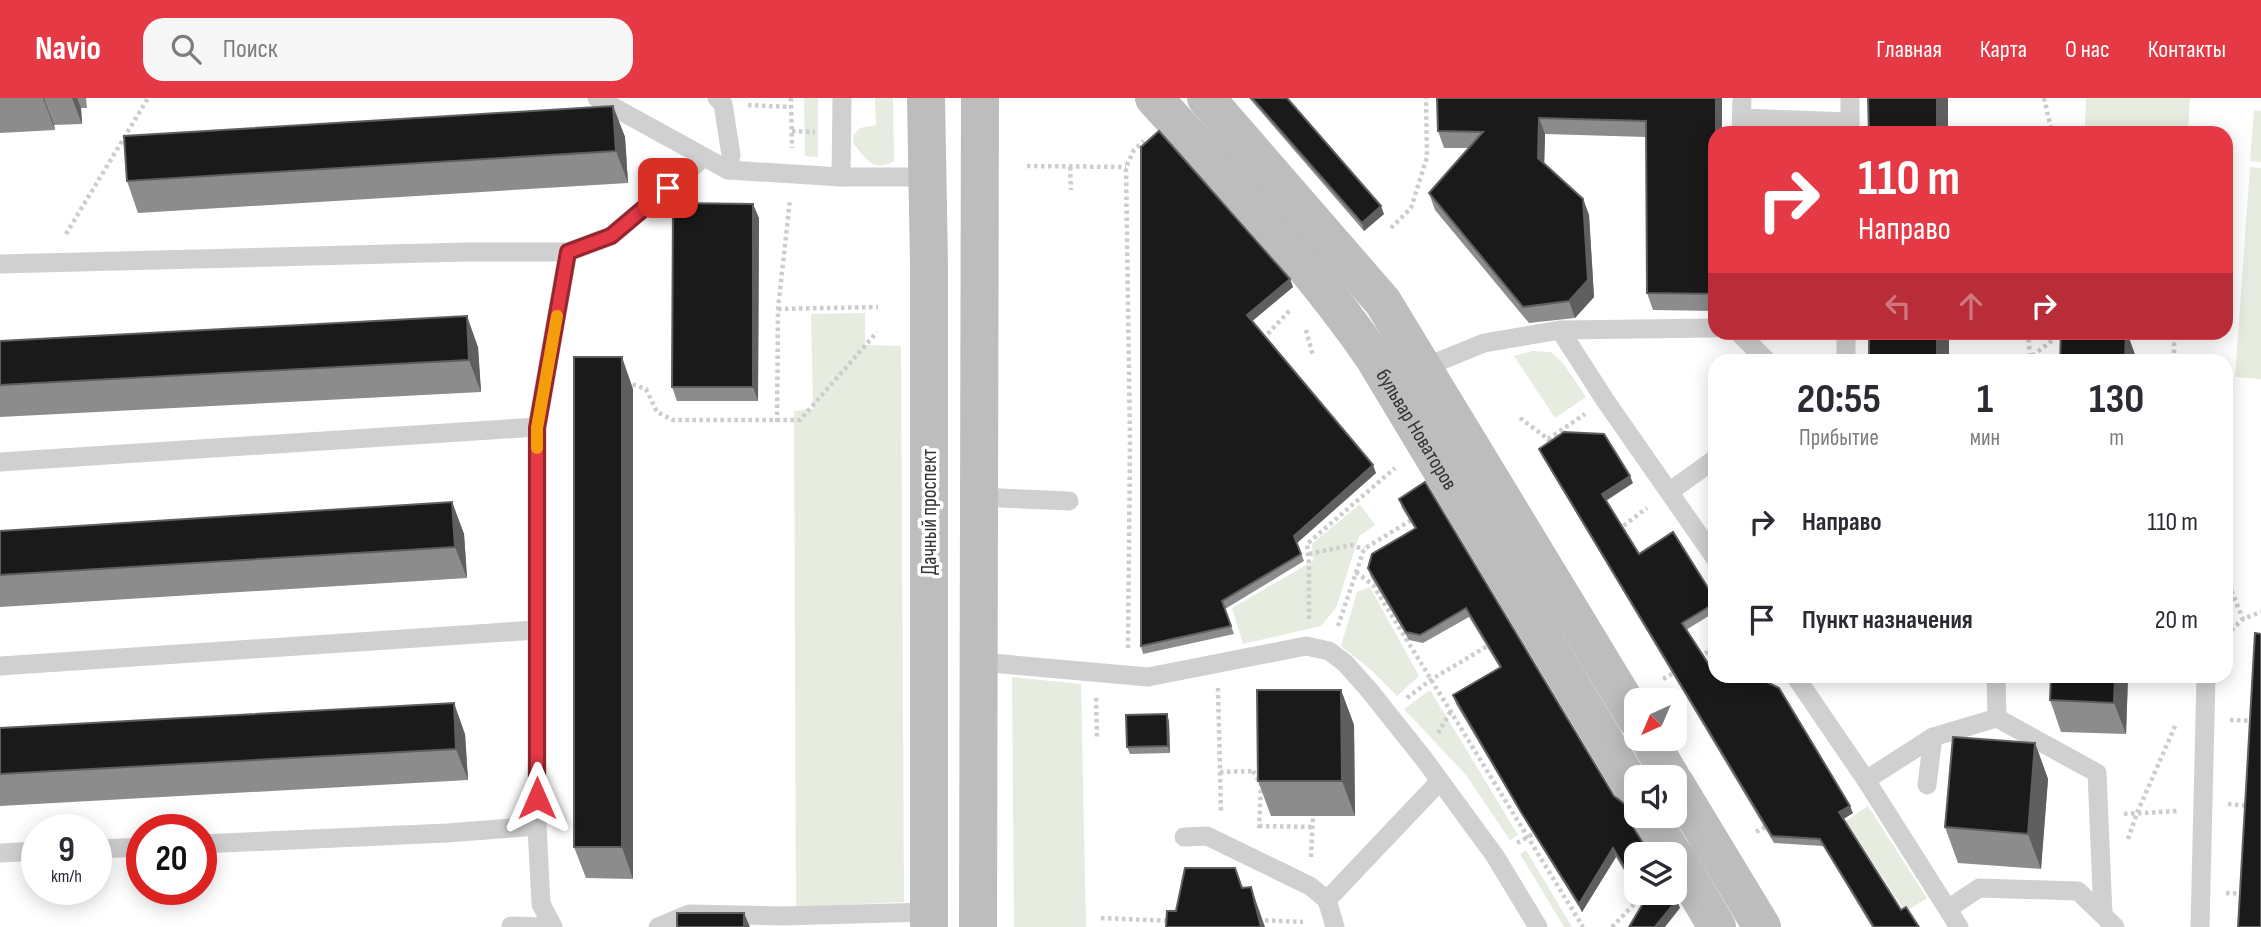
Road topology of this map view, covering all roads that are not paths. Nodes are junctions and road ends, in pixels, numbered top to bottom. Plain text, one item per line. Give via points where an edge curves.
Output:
1 (597, 98) edge
2 (842, 98) edge
3 (926, 98) edge
4 (980, 98) edge
5 (1154, 98) edge
6 (1206, 98) edge
7 (1742, 98) edge
8 (1850, 98) edge
9 (720, 101) edge
10 (1742, 126) edge
11 (1850, 126) edge
12 (703, 158) junction
13 (728, 170) junction
14 (841, 177) junction
15 (928, 177) junction
16 (568, 252) junction
17 (0, 264) edge
18 (1708, 328) edge
19 (1560, 330) junction
20 (1746, 340) edge
21 (1760, 354) edge
22 (1425, 367) junction
23 (537, 428) junction
24 (0, 462) edge
25 (1708, 464) edge
26 (1669, 492) junction
27 (979, 497) junction
28 (1069, 501) dead end
29 (1708, 548) edge
30 (536, 630) junction
31 (980, 662) junction
32 (0, 666) edge
33 (1800, 683) edge
34 (1996, 683) edge
35 (2206, 683) edge
36 (1624, 699) edge
37 (1997, 718) junction
38 (1933, 737) junction
39 (1624, 773) edge
40 (1866, 780) junction
41 (1439, 782) junction
42 (1927, 785) dead end
43 (1687, 803) edge
44 (537, 826) junction
45 (1184, 837) dead end
46 (217, 843) edge
47 (21, 852) edge
48 (0, 853) edge
49 (1687, 877) edge
50 (1327, 900) junction
51 (1948, 909) junction
52 (929, 919) edge
53 (2109, 921) edge
54 (511, 926) edge
55 (546, 927) edge
56 (554, 927) edge
57 (658, 927) edge
58 (978, 927) edge
59 (1335, 927) edge
60 (1538, 927) edge
61 (1717, 927) edge
62 (1762, 927) edge
63 (1959, 927) edge
64 (2200, 927) edge

1 - 12 lane
2 - 14 lane
3 - 15 street, Дачный проспект
4 - 27 street
5 - 39 street, бульвар Новаторов via 1350,323
6 - 22 street, бульвар Новаторов via 1354,265
7 - 10 lane
8 - 11 lane
9 - 13 lane via 731,155
12 - 13 lane
12 - 16 lane via 611,236
13 - 14 lane
14 - 15 lane
15 - 52 street, Дачный проспект
16 - 17 lane
16 - 23 lane
18 - 19 lane
19 - 22 lane via 1484,343
19 - 26 lane
20 - 21 lane
22 - 36 street, бульвар Новаторов
23 - 24 lane
23 - 30 lane
25 - 26 lane
26 - 29 lane
27 - 28 lane
27 - 31 street
30 - 32 lane
30 - 44 lane
31 - 41 lane via 1148,677 1306,646 1329,650 1387,713
31 - 58 street
33 - 40 lane
34 - 37 lane
35 - 64 lane
37 - 38 lane
37 - 53 lane via 2097,773
38 - 40 lane
38 - 42 lane
40 - 51 lane
41 - 50 lane
41 - 60 lane via 1496,856
43 - 62 street
44 - 46 lane
44 - 56 lane via 541,904
45 - 50 lane via 1207,836 1310,886
47 - 48 lane
49 - 61 street
50 - 59 lane
51 - 53 lane via 1979,888 2078,891
51 - 63 lane
52 - 57 lane via 689,914
54 - 55 lane

